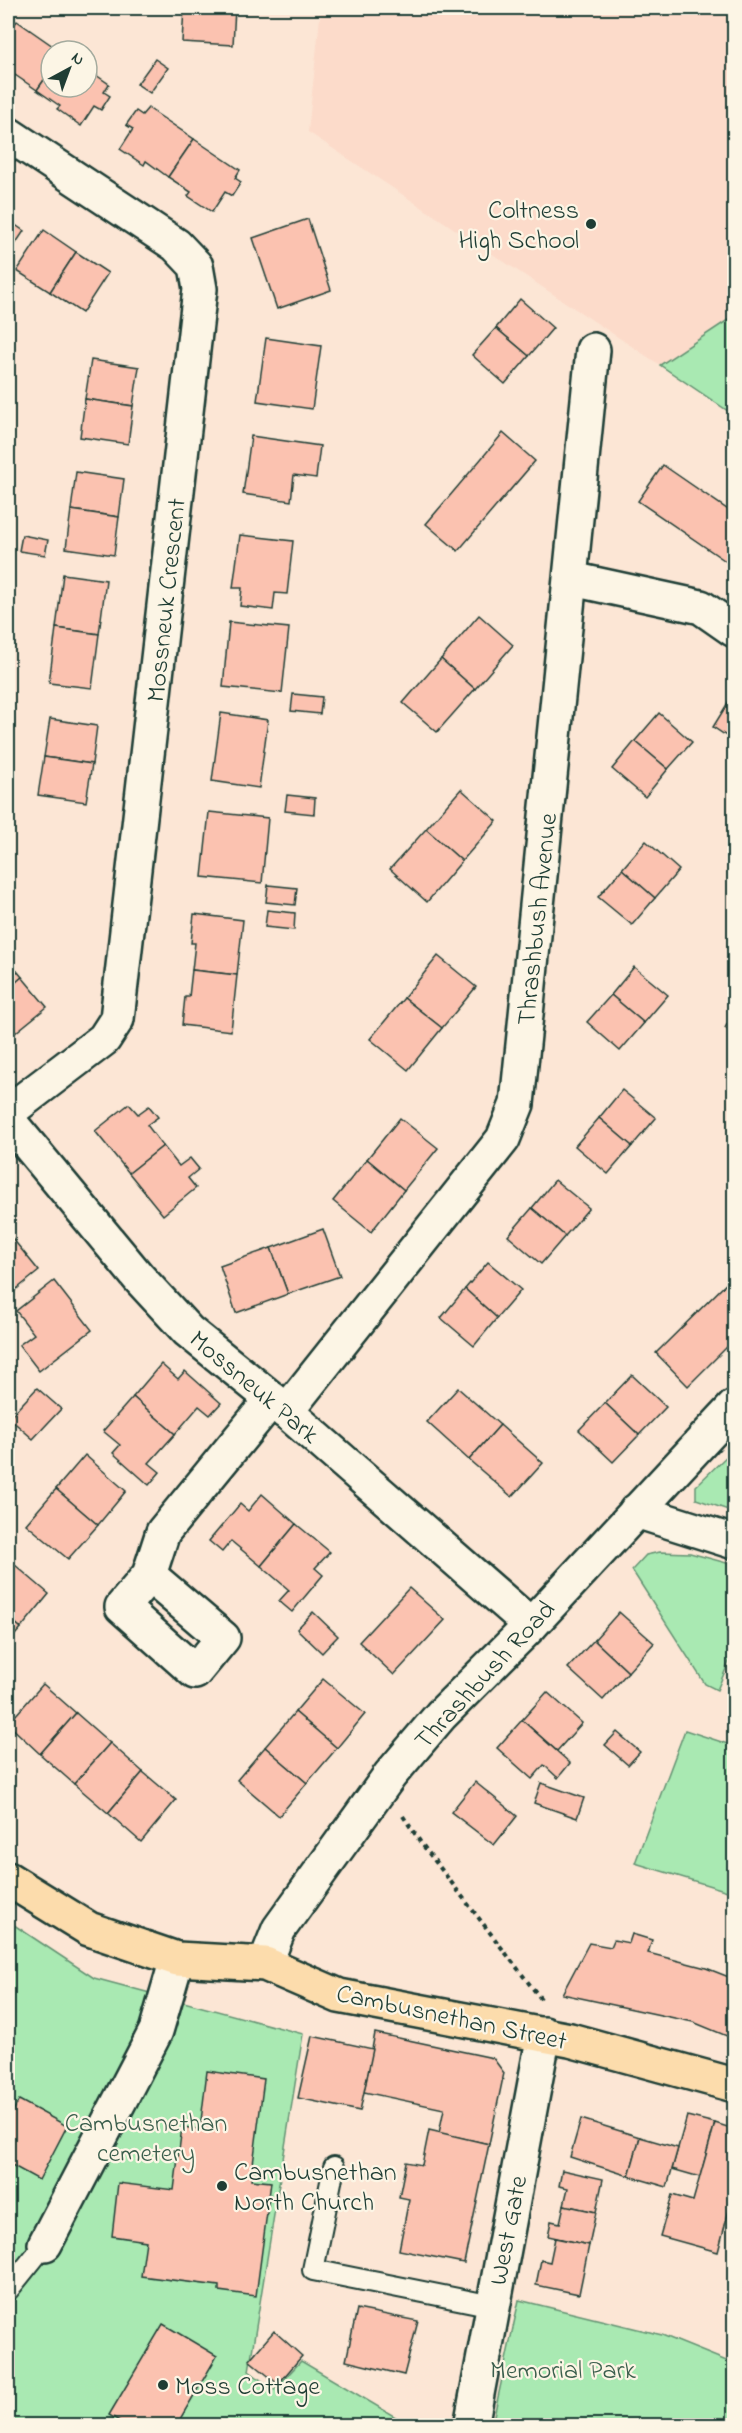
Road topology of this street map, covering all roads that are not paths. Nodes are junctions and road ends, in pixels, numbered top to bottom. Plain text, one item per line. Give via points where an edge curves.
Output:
1 (8, 134) edge
2 (593, 350) dead end
3 (572, 579) junction
4 (735, 630) edge
5 (8, 1112) edge
6 (8, 1120) edge
7 (279, 1406) junction
8 (735, 1407) edge
9 (636, 1511) junction
10 (735, 1542) edge
11 (149, 1575) dead end
12 (531, 1625) junction
13 (8, 1879) edge
14 (177, 1959) junction
15 (265, 1964) junction
16 (557, 2037) junction
17 (735, 2085) edge
18 (334, 2167) dead end
19 (45, 2244) joint
20 (8, 2290) edge
21 (493, 2306) junction
22 (471, 2426) edge

1 - 5 street, Mossneuk Crescent via 176,245 196,266 200,289 117,1019 104,1039
2 - 3 street, Thrashbush Avenue
3 - 4 street via 701,607
3 - 7 street, Thrashbush Avenue via 517,1104 503,1139
6 - 7 street, Mossneuk Park via 162,1305
7 - 11 street, Thrashbush Avenue via 163,1532
7 - 12 street, Mossneuk Park
8 - 9 street, Thrashbush Road
9 - 10 street
9 - 12 street, Thrashbush Road
12 - 15 street, Thrashbush Road via 441,1715 390,1775 279,1929
13 - 14 main road, Cambusnethan Street via 89,1929
14 - 15 main road, Cambusnethan Street
14 - 19 street via 156,2031
15 - 16 main road, Cambusnethan Street via 339,1996
16 - 17 main road, Cambusnethan Street
16 - 21 street, West Gate
18 - 21 lane via 313,2270
19 - 20 lane
21 - 22 street, West Gate

